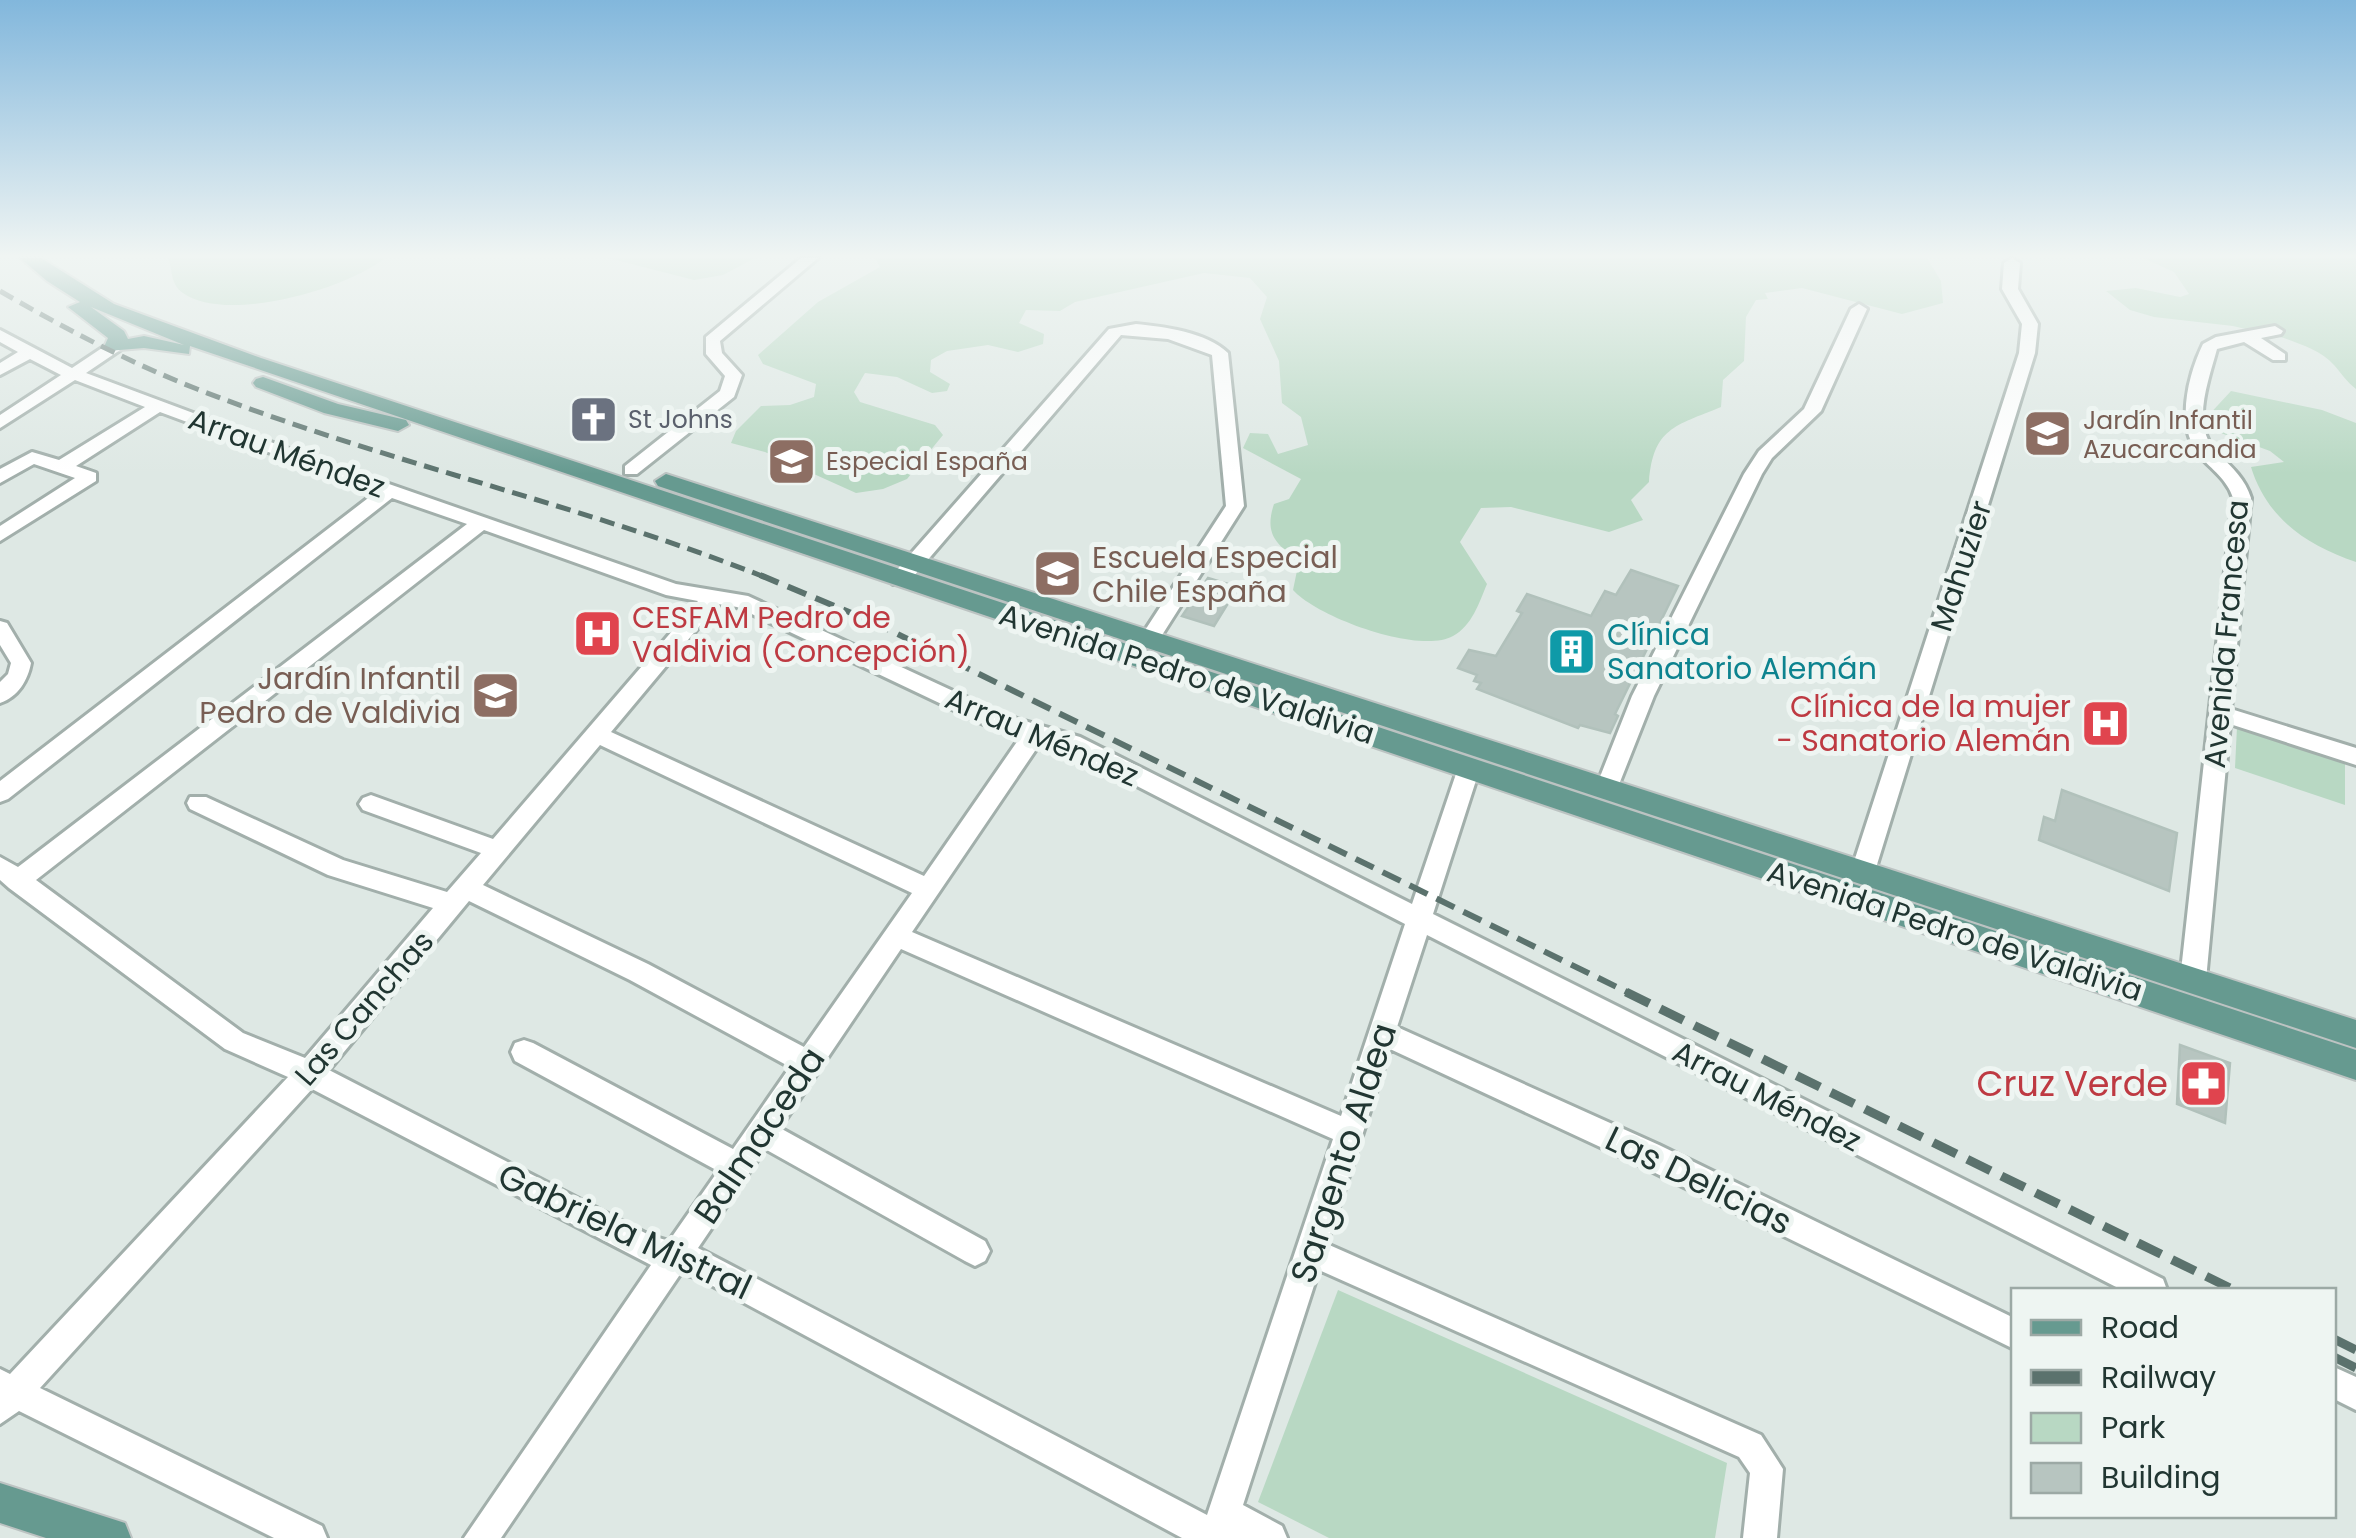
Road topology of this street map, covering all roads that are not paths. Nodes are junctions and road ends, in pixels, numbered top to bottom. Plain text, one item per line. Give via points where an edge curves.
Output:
1 (109, 330) edge
2 (167, 330) edge
3 (201, 330) edge
4 (722, 330) edge
5 (1121, 330) edge
6 (1136, 330) edge
7 (1849, 330) edge
8 (2029, 330) edge
9 (2275, 331) dead end
10 (0, 336) edge
11 (2249, 338) junction
12 (114, 347) junction
13 (29, 353) junction
14 (2279, 357) dead end
15 (254, 362) junction
16 (0, 370) edge
17 (76, 374) junction
18 (309, 400) junction
19 (403, 403) junction
20 (158, 406) junction
21 (357, 416) junction
22 (1, 421) edge
23 (474, 433) junction
24 (63, 466) junction
25 (631, 470) junction
26 (0, 477) edge
27 (390, 490) junction
28 (482, 522) junction
29 (0, 535) edge
30 (907, 570) junction
31 (714, 595) junction
32 (0, 628) edge
33 (1150, 638) junction
34 (0, 695) edge
35 (2220, 714) junction
36 (1037, 731) junction
37 (596, 734) junction
38 (1458, 739) junction
39 (1507, 755) junction
40 (2356, 757) edge
41 (1469, 768) junction
42 (1606, 787) junction
43 (0, 793) edge
44 (198, 803) dead end
45 (371, 804) dead end
46 (1616, 818) junction
47 (498, 850) junction
48 (1864, 871) junction
49 (9, 874) edge
50 (928, 889) junction
51 (1830, 889) junction
52 (459, 896) junction
53 (1419, 921) junction
54 (896, 936) junction
55 (2192, 980) junction
56 (2156, 998) junction
57 (2228, 1022) junction
58 (1382, 1033) junction
59 (2356, 1034) edge
60 (524, 1052) dead end
61 (808, 1063) junction
62 (2356, 1065) edge
63 (309, 1073) junction
64 (761, 1132) junction
65 (1350, 1132) junction
66 (737, 1166) junction
67 (975, 1251) dead end
68 (1310, 1251) junction
69 (675, 1257) junction
70 (2120, 1283) edge
71 (2011, 1333) edge
72 (5, 1395) edge
73 (0, 1503) edge
74 (1219, 1530) edge
75 (110, 1538) edge
76 (310, 1538) edge
77 (481, 1538) edge
78 (1270, 1538) edge
79 (1760, 1538) edge

1 - 12 main road via 119,340
2 - 15 main road, Avenida Pedro de Valdivia
3 - 19 main road, Avenida Pedro de Valdivia
4 - 25 street via 712,350 732,369 732,386
5 - 30 street
6 - 33 street via 1220,353 1236,496 1224,526
7 - 42 street via 1808,418 1753,474 1643,696
8 - 48 street, Mahuzier
9 - 11 street, Avenida Francesa
10 - 13 street, Arrau Méndez
11 - 14 street
11 - 35 street, Avenida Francesa via 2209,348 2193,425 2242,493
12 - 17 street
12 - 18 main road via 144,342 187,351
13 - 16 street
13 - 17 street, Arrau Méndez
15 - 18 main road
15 - 19 main road, Avenida Pedro de Valdivia
17 - 20 street, Arrau Méndez
17 - 22 street
18 - 21 main road
19 - 21 main road
19 - 23 main road, Avenida Pedro de Valdivia
19 - 25 main road, Avenida Pedro de Valdivia
20 - 24 street
20 - 27 street, Arrau Méndez
21 - 23 main road
23 - 30 main road, Avenida Pedro de Valdivia
24 - 26 street via 32,457
24 - 29 street via 90,477
25 - 30 main road, Avenida Pedro de Valdivia
27 - 28 street, Arrau Méndez
27 - 43 street
28 - 31 street, Arrau Méndez via 673,590
28 - 49 street
30 - 33 main road, Avenida Pedro de Valdivia
30 - 41 main road, Avenida Pedro de Valdivia
31 - 36 street, Arrau Méndez via 740,600 1000,722
31 - 37 street, Las Canchas
32 - 34 street via 21,663 14,683
33 - 38 main road, Avenida Pedro de Valdivia
35 - 40 street
35 - 55 street, Avenida Francesa
36 - 50 street, Balmaceda
36 - 53 street, Arrau Méndez
37 - 47 street, Las Canchas
37 - 50 street
38 - 39 main road, Avenida Pedro de Valdivia
38 - 41 main road
39 - 41 main road
39 - 42 main road, Avenida Pedro de Valdivia
41 - 46 main road, Avenida Pedro de Valdivia
41 - 53 street, Sargento Aldea
42 - 46 main road
42 - 48 main road, Avenida Pedro de Valdivia
44 - 52 street via 320,861
45 - 47 street
46 - 51 main road, Avenida Pedro de Valdivia
47 - 52 street, Las Canchas
48 - 51 main road via 1850,885
48 - 55 main road, Avenida Pedro de Valdivia
49 - 63 street, Gabriela Mistral via 198,1018
50 - 54 street, Balmaceda
51 - 56 main road, Avenida Pedro de Valdivia
52 - 61 street via 639,972
52 - 63 street, Las Canchas
53 - 58 street, Sargento Aldea
53 - 70 street, Arrau Méndez
54 - 61 street, Balmaceda
54 - 65 street
55 - 56 main road via 2176,994
55 - 57 main road
55 - 59 main road, Avenida Pedro de Valdivia
56 - 57 main road, Avenida Pedro de Valdivia
57 - 62 main road, Avenida Pedro de Valdivia
58 - 65 street, Sargento Aldea
58 - 71 street, Las Delicias
60 - 66 street
61 - 64 street, Balmaceda
63 - 69 street, Gabriela Mistral via 645,1249
63 - 72 street, Las Canchas
64 - 66 street, Balmaceda
64 - 67 street
65 - 68 street, Sargento Aldea
66 - 69 street, Balmaceda
68 - 74 street, Sargento Aldea
68 - 79 street via 1750,1446 1767,1469
69 - 74 street, Gabriela Mistral via 705,1265
69 - 77 street, Balmaceda
72 - 76 street
73 - 75 main road
74 - 78 street, Gabriela Mistral

